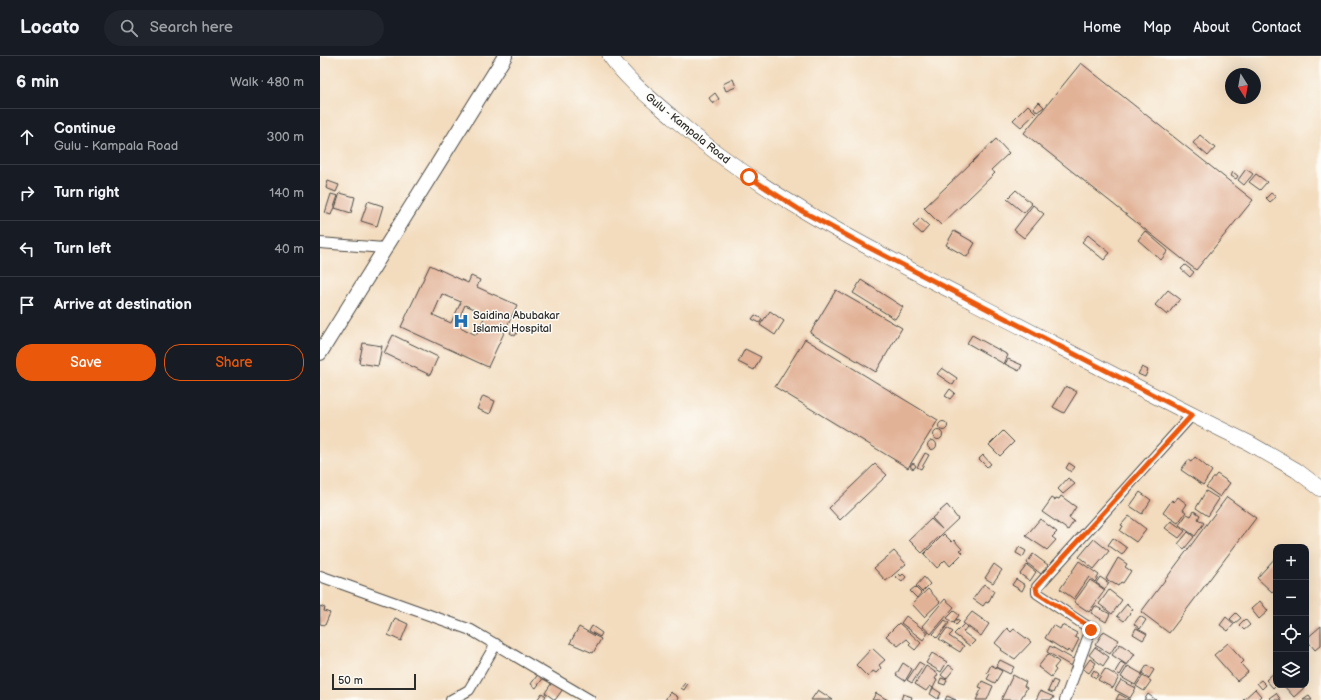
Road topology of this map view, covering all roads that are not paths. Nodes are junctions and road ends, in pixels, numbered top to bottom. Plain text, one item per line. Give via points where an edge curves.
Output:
1 (505, 56) edge
2 (610, 56) edge
3 (320, 243) edge
4 (384, 248) junction
5 (320, 353) edge
6 (1192, 415) junction
7 (1321, 489) edge
8 (320, 576) edge
9 (496, 644) junction
10 (451, 700) edge
11 (590, 700) edge
12 (1065, 700) edge

1 - 4 street
2 - 6 main road, Gulu - Kampala Road via 639,89 692,135 800,210
3 - 4 street
4 - 5 street
6 - 7 main road, Gulu - Kampala Road via 1249,443 1296,470
6 - 12 street via 1036,587 1037,593 1091,629
8 - 9 street via 471,630
9 - 10 street via 468,690
9 - 11 street

